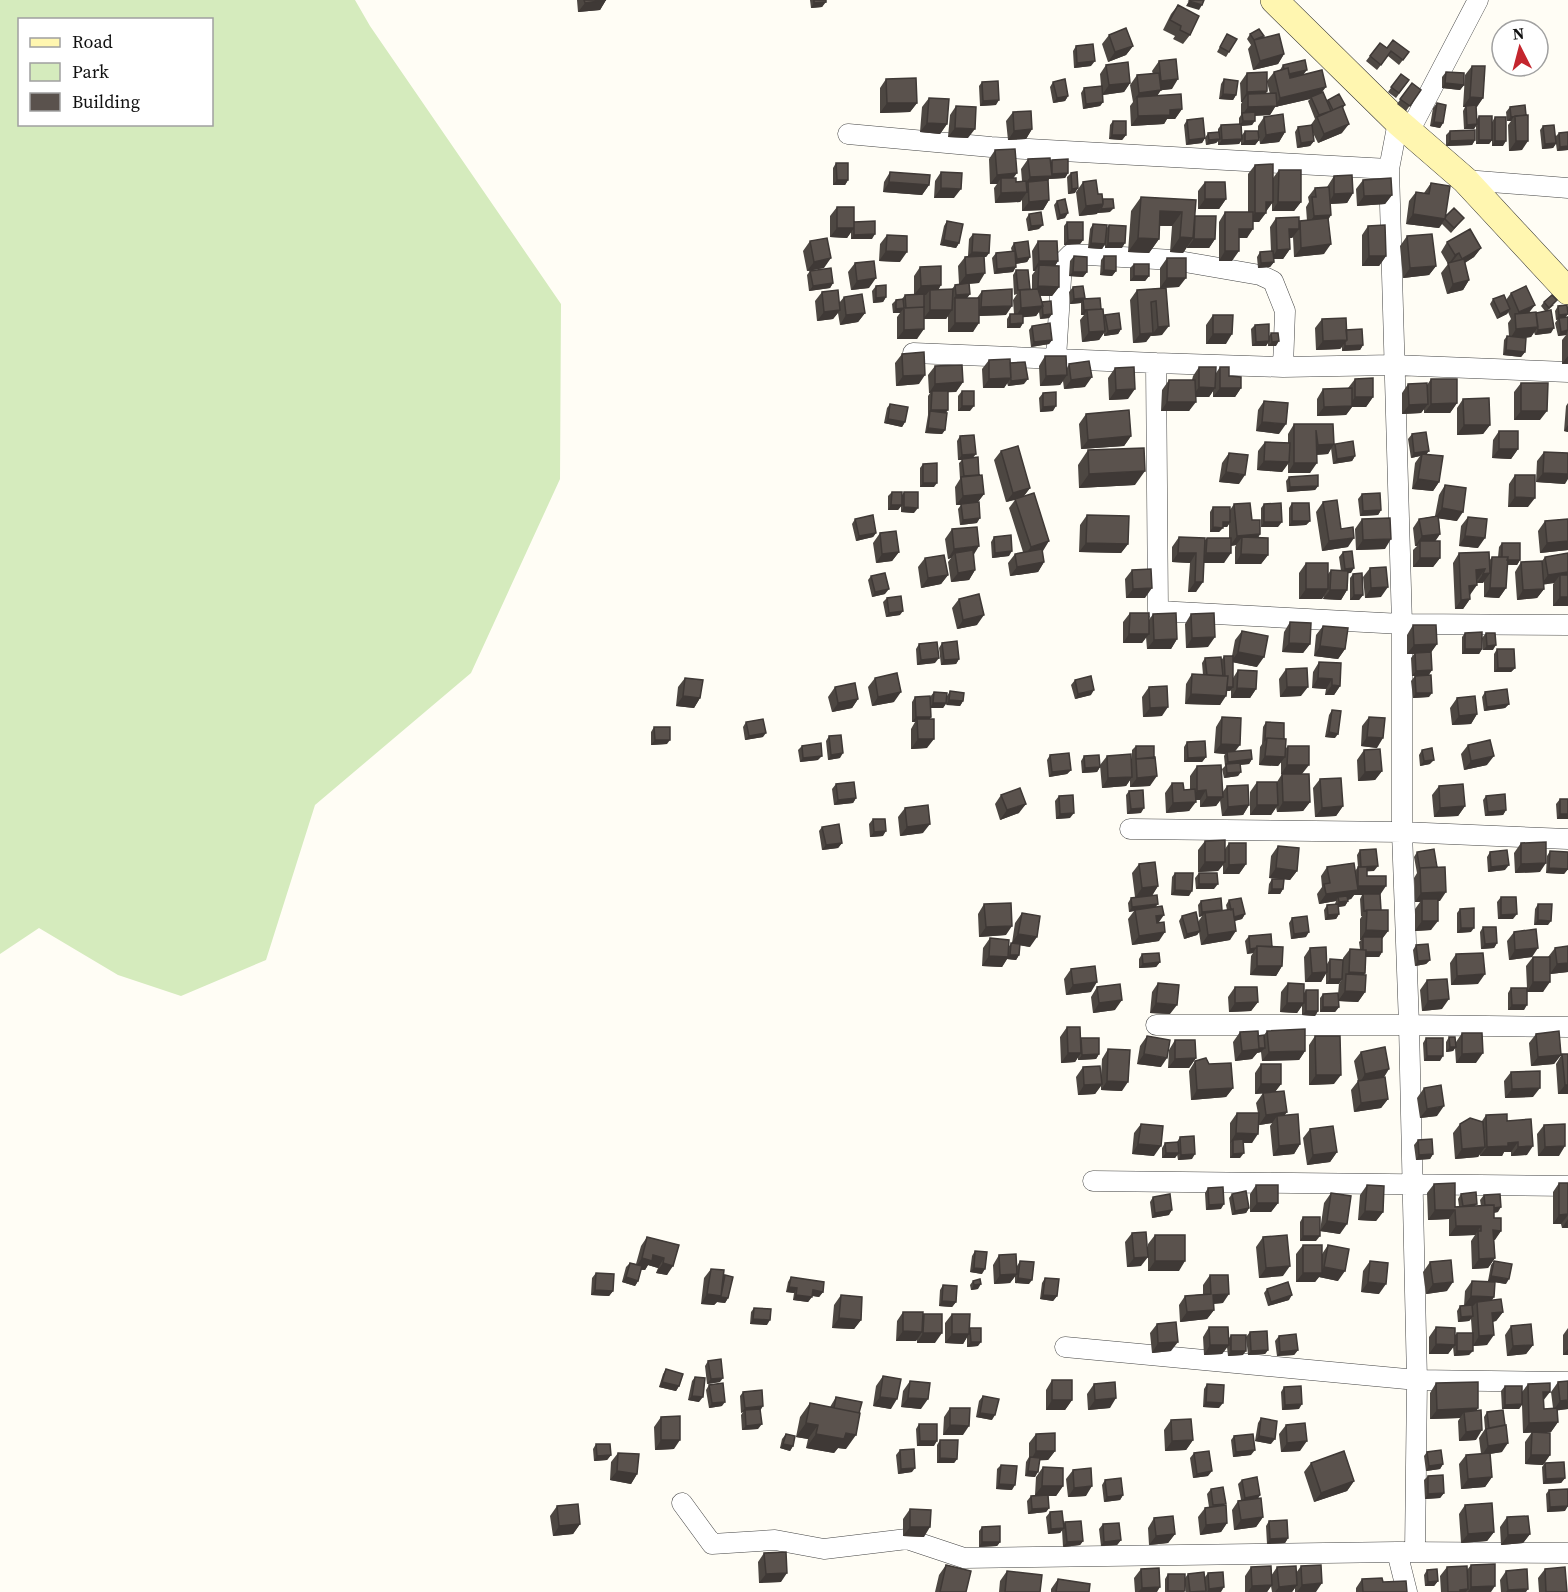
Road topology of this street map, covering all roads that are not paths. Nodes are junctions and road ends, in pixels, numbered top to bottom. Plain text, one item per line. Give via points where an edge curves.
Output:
1 (1274, 0) edge
2 (1478, 0) edge
3 (1404, 126) junction
4 (848, 134) dead end
5 (1389, 169) junction
6 (1465, 180) junction
7 (1568, 188) edge
8 (1568, 291) edge
9 (913, 353) edge
10 (1056, 358) junction
11 (1155, 363) junction
12 (1394, 365) junction
13 (1283, 367) junction
14 (1568, 372) edge
15 (1402, 624) junction
16 (1568, 625) edge
17 (1130, 829) dead end
18 (1402, 832) junction
19 (1568, 839) edge
20 (1156, 1025) dead end
21 (1409, 1025) junction
22 (1568, 1028) edge
23 (1093, 1182) dead end
24 (1412, 1185) junction
25 (1568, 1186) edge
26 (1065, 1347) dead end
27 (1417, 1380) junction
28 (1568, 1382) edge
29 (682, 1503) dead end
30 (1406, 1552) junction
31 (1568, 1553) edge
32 (1407, 1592) edge

1 - 3 main road
2 - 3 street
3 - 5 street
3 - 6 main road
4 - 5 street via 991,147
5 - 12 street
6 - 7 street
6 - 8 main road
9 - 10 street
10 - 11 street
10 - 13 street via 1062,263 1071,254 1173,260 1260,275 1273,281 1285,311
11 - 13 street
11 - 15 street via 1158,611
12 - 13 street
12 - 14 street
12 - 15 street
15 - 16 street
15 - 18 street
17 - 18 street
18 - 19 street
18 - 21 street
20 - 21 street
21 - 22 street
21 - 24 street
23 - 24 street
24 - 25 street
24 - 27 street
26 - 27 street
27 - 28 street
27 - 30 street
29 - 30 street via 712,1544 775,1539 824,1549 907,1539 964,1558
30 - 31 street
30 - 32 street

